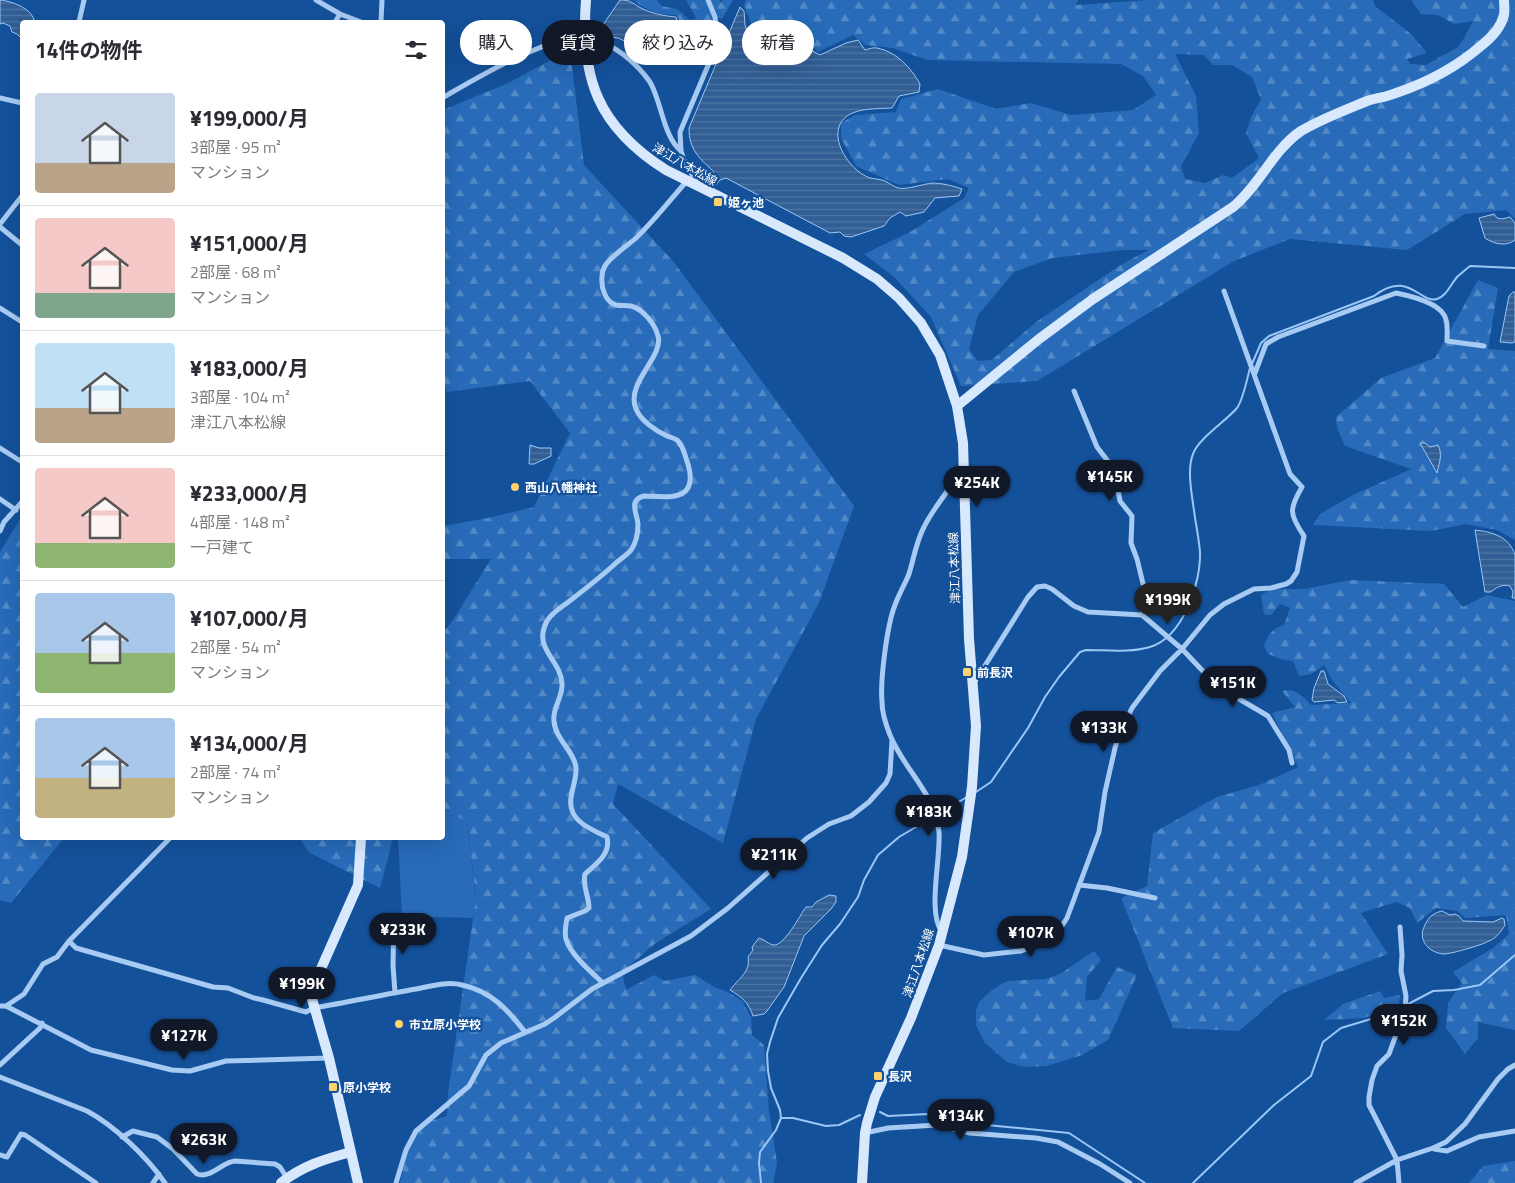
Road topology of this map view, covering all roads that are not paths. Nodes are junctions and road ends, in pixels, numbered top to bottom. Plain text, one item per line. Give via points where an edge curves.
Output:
1 (84, 0) edge
2 (316, 0) edge
3 (382, 0) edge
4 (586, 0) edge
5 (708, 0) edge
6 (1504, 0) edge
7 (340, 14) junction
8 (79, 20) edge
9 (336, 20) edge
10 (356, 20) edge
11 (381, 20) edge
12 (585, 20) edge
13 (542, 47) edge
14 (614, 47) edge
15 (589, 65) edge
16 (445, 96) edge
17 (0, 98) edge
18 (20, 103) edge
19 (681, 151) junction
20 (686, 182) junction
21 (699, 188) junction
22 (20, 199) edge
23 (0, 226) edge
24 (20, 243) edge
25 (1224, 291) dead end
26 (0, 308) edge
27 (20, 321) edge
28 (1484, 346) dead end
29 (1254, 374) junction
30 (1074, 391) dead end
31 (957, 406) junction
32 (0, 448) edge
33 (20, 461) edge
34 (964, 466) junction
35 (0, 499) edge
36 (20, 505) edge
37 (16, 510) junction
38 (0, 530) edge
39 (1142, 615) junction
40 (1182, 649) junction
41 (974, 683) junction
42 (892, 740) junction
43 (1292, 764) dead end
44 (168, 840) edge
45 (361, 840) edge
46 (1079, 885) junction
47 (1155, 898) dead end
48 (394, 918) dead end
49 (1400, 927) dead end
50 (942, 933) junction
51 (69, 941) junction
52 (939, 946) junction
53 (603, 983) junction
54 (395, 993) junction
55 (3, 1006) edge
56 (314, 1008) junction
57 (42, 1023) junction
58 (526, 1032) junction
59 (330, 1058) junction
60 (0, 1065) edge
61 (1515, 1065) edge
62 (0, 1077) edge
63 (1515, 1131) edge
64 (865, 1133) junction
65 (122, 1137) junction
66 (1433, 1148) junction
67 (351, 1152) junction
68 (0, 1155) edge
69 (1397, 1160) junction
70 (159, 1174) junction
71 (284, 1181) edge
72 (96, 1183) edge
73 (153, 1183) edge
74 (165, 1183) edge
75 (358, 1183) edge
76 (396, 1183) edge
77 (862, 1183) edge
78 (1130, 1183) edge
79 (1356, 1183) edge
80 (1399, 1183) edge

1 - 8 street
2 - 7 street
3 - 11 street
4 - 12 main road, 津江八本松線
5 - 19 street via 715,15 715,49 680,132
6 - 31 main road via 1504,16 1497,30 1475,51 1420,84 1368,101 1300,132 1233,207 1093,299
7 - 9 street
7 - 10 street
13 - 16 street via 494,68
14 - 19 street via 636,65 649,82 674,145
15 - 20 main road, 津江八本松線 via 601,106 611,123 650,160
17 - 18 street
19 - 21 street
20 - 21 main road, 津江八本松線
20 - 53 street via 637,237 605,265 602,288 610,302 638,309 658,335 658,348 636,390 634,401 637,411 653,428 680,444 690,483 680,495 671,498 644,496 635,502 638,524 631,550 552,614 542,640 558,669 562,684 554,722 558,736 575,762 572,810 587,827 607,837 606,854 585,874 589,908 566,918 565,931 566,940 575,953
21 - 31 main road, 津江八本松線 via 843,258 877,279 921,323 940,355
22 - 23 street
23 - 24 street
25 - 29 street
26 - 27 street
28 - 29 street via 1447,341 1446,319 1436,305 1396,293 1278,337 1266,344
29 - 40 street via 1290,474 1302,487 1293,503 1293,520 1304,536 1297,572 1286,584 1254,590 1224,604 1210,615
30 - 39 street via 1098,447 1114,469 1120,501 1132,516 1131,543 1146,596
31 - 34 main road, 津江八本松線
32 - 33 street
34 - 41 main road, 津江八本松線 via 969,639
34 - 42 street via 924,527 906,582 894,605 881,700
35 - 37 street
36 - 37 street
37 - 38 street
39 - 40 street
39 - 41 street via 1088,612 1052,589 1037,587
40 - 43 street via 1217,686 1268,716 1289,750
40 - 46 street via 1143,692 1121,731 1105,792 1099,832
41 - 50 main road, 津江八本松線 via 976,726 972,787 962,857
42 - 50 street via 928,794 934,809 939,832 934,913
42 - 53 street via 890,774 869,802 851,816 829,824 807,838 691,936
44 - 51 street
45 - 56 main road via 358,885 317,979 312,999
46 - 47 street
46 - 52 street via 1062,927 1040,944 1021,951 984,955
48 - 54 street
49 - 69 street via 1406,1010 1389,1054 1377,1066 1369,1097 1369,1105
50 - 52 main road, 津江八本松線
51 - 55 street via 57,957 43,964 24,994
51 - 56 street via 76,948 205,985 228,988 306,1012
52 - 64 main road, 津江八本松線 via 876,1097
53 - 58 street via 550,1021
54 - 56 street
54 - 58 street via 464,985 499,1002
55 - 57 street
56 - 59 main road
57 - 59 street via 91,1050 172,1070 190,1071 226,1061
57 - 60 street
58 - 76 street via 501,1043 486,1056 469,1086 416,1131 406,1150
59 - 67 main road
61 - 66 street via 1498,1078 1465,1124 1446,1142
62 - 65 street via 87,1111
63 - 66 street via 1480,1137 1447,1151
64 - 77 main road, 津江八本松線
64 - 78 street via 937,1125 970,1133 1058,1142
65 - 70 street
65 - 71 street via 132,1131 158,1137 201,1176 235,1161 275,1164 280,1167
66 - 69 street
67 - 71 main road via 312,1164
67 - 75 main road
68 - 72 street via 7,1157 18,1137 25,1134
69 - 79 street
69 - 80 street
70 - 73 street
70 - 74 street

